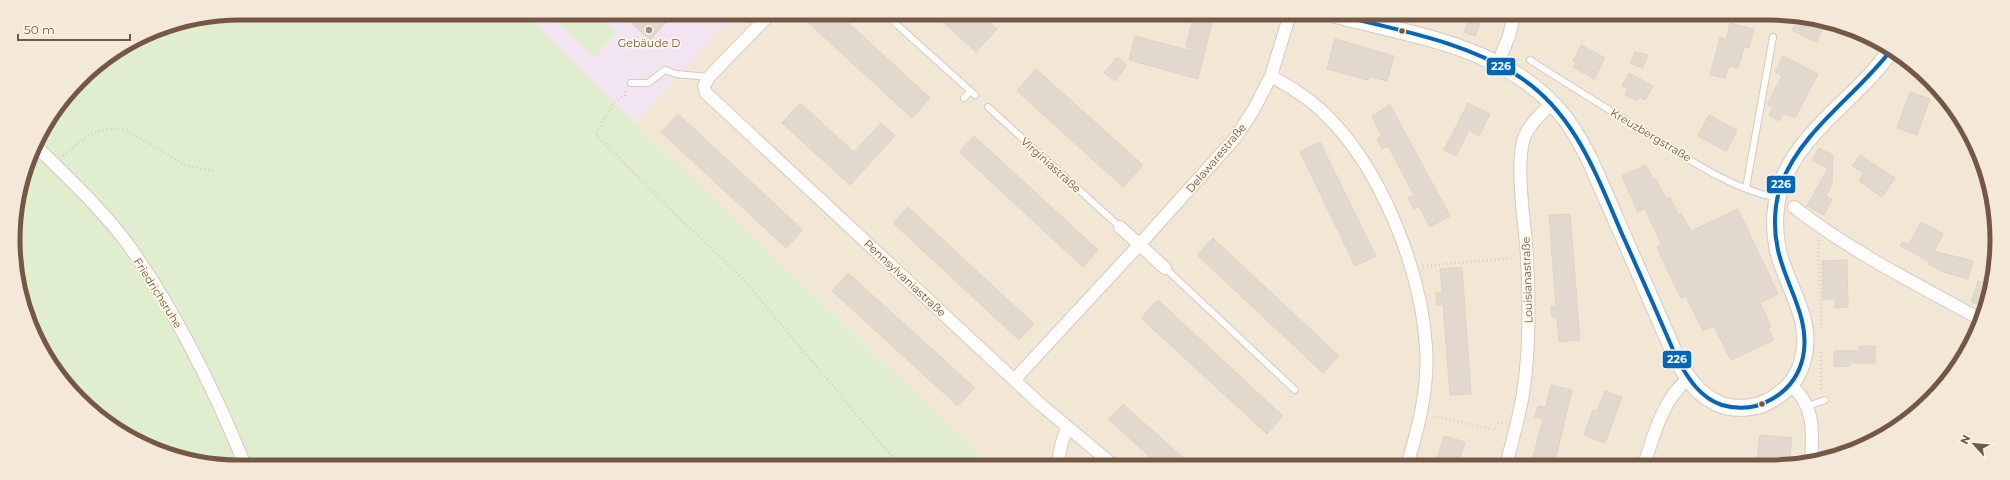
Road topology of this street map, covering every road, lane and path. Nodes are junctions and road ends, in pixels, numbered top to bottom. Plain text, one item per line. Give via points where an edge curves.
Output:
1 (764, 20) edge
2 (893, 20) edge
3 (1288, 20) edge
4 (1356, 20) edge
5 (1513, 20) edge
6 (1773, 37) dead end
7 (1887, 54) edge
8 (1530, 60) dead end
9 (1498, 62) junction
10 (1271, 76) junction
11 (706, 82) junction
12 (631, 83) joint
13 (964, 98) dead end
14 (1552, 103) junction
15 (988, 107) dead end
16 (40, 150) edge
17 (54, 164) junction
18 (213, 171) dead end
19 (1746, 188) junction
20 (1778, 198) junction
21 (1794, 207) dead end
22 (1120, 227) joint
23 (1823, 230) junction
24 (1139, 245) junction
25 (1527, 256) junction
26 (1412, 266) junction
27 (1165, 268) joint
28 (1821, 294) dead end
29 (1976, 317) edge
30 (1015, 379) junction
31 (1688, 379) junction
32 (1790, 385) junction
33 (1295, 390) dead end
34 (1825, 400) dead end
35 (1808, 406) junction
36 (1420, 412) junction
37 (1516, 424) junction
38 (1067, 428) junction
39 (1811, 456) edge
40 (243, 460) edge
41 (895, 460) edge
42 (1058, 460) edge
43 (1107, 460) edge
44 (1408, 460) edge
45 (1507, 460) edge
46 (1646, 460) edge

1 - 11 street
2 - 13 lane via 972,93
3 - 10 street, Delawarestraße
4 - 9 street via 1458,47
5 - 9 street via 1510,36
6 - 19 lane
7 - 20 street via 1805,144 1792,162
8 - 19 lane, Kreuzbergstraße via 1671,148
9 - 14 street
10 - 24 street, Delawarestraße via 1236,137
10 - 26 street via 1309,100 1344,134 1365,165 1386,205
11 - 12 lane via 665,70 648,83
11 - 30 street, Pennsylvaniastraße via 711,98
12 - 41 path via 625,95 614,102 595,134 742,279
14 - 25 street, Louisianastraße via 1531,126 1524,137 1522,148
14 - 31 street via 1577,136 1589,158
15 - 22 lane, Virginiastraße
16 - 17 street, Friedrichsruhe
17 - 18 path via 88,135 114,128 125,129 188,166
17 - 40 street, Friedrichsruhe via 94,204 122,237 151,279 201,365
19 - 20 lane, Kreuzbergstraße
20 - 32 street via 1774,216 1776,241 1803,316 1806,340 1800,369
21 - 23 street
22 - 24 street, Virginiastraße
23 - 28 path via 1818,252
23 - 29 street
24 - 27 street
24 - 30 street, Delawarestraße
25 - 26 path
25 - 37 street, Louisianastraße via 1527,359 1523,396
26 - 36 street via 1421,304 1426,346 1426,378
27 - 33 lane
30 - 38 street, Pennsylvaniastraße
31 - 32 street via 1709,399 1737,408 1763,404
31 - 46 street via 1671,397
32 - 35 street via 1803,396
34 - 35 lane
35 - 39 street via 1812,434
36 - 37 path via 1495,430 1496,422
36 - 44 street
37 - 45 street, Louisianastraße
38 - 42 street
38 - 43 street, Pennsylvaniastraße

